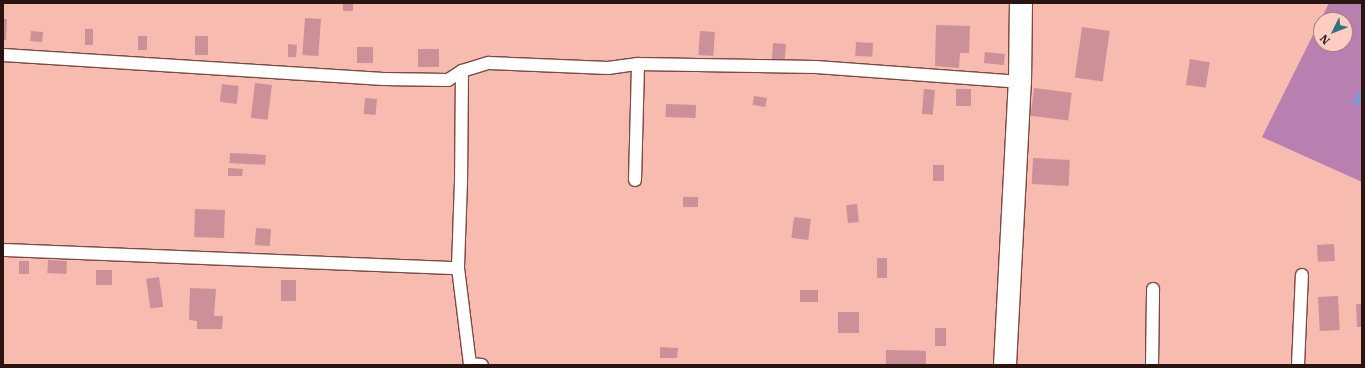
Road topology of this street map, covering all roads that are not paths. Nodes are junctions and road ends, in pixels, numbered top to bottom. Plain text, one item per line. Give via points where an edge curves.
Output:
1 (1021, 3) edge
2 (3, 55) edge
3 (638, 64) junction
4 (462, 71) junction
5 (1020, 82) junction
6 (635, 180) dead end
7 (3, 250) edge
8 (458, 268) junction
9 (1302, 275) dead end
10 (1153, 289) dead end
11 (474, 365) edge
12 (1006, 365) edge
13 (1152, 365) edge
14 (1298, 365) edge

1 - 5 street
2 - 4 lane via 383,79 448,80
3 - 4 lane via 608,68 489,63
3 - 5 lane via 816,67
3 - 6 lane
4 - 8 lane
5 - 12 street
7 - 8 lane
8 - 11 lane
9 - 14 lane
10 - 13 lane

